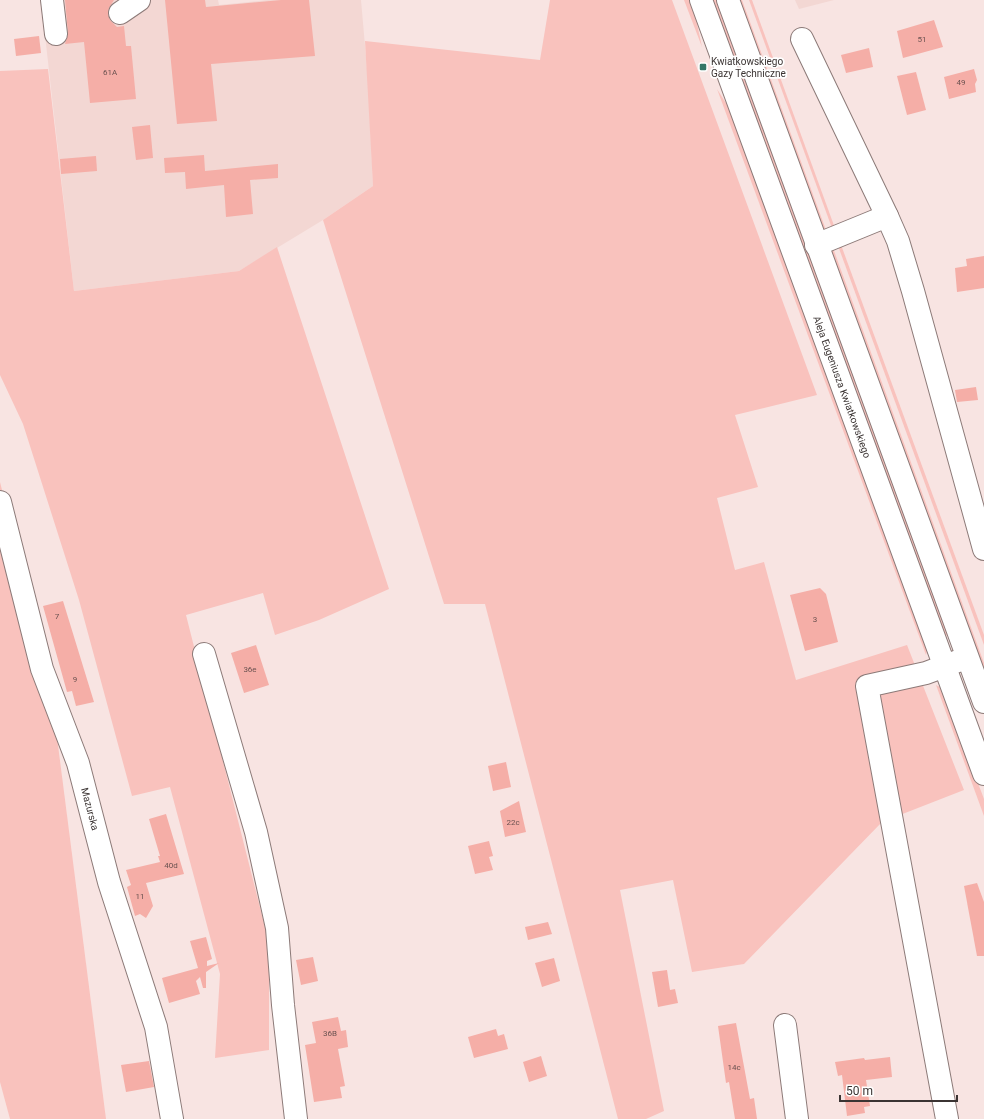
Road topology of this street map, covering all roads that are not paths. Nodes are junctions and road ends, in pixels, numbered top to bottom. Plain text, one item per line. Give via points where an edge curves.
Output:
1 (52, 0) edge
2 (139, 0) edge
3 (701, 0) edge
4 (728, 0) edge
5 (120, 13) dead end
6 (56, 34) dead end
7 (802, 39) dead end
8 (887, 216) junction
9 (816, 245) junction
10 (0, 502) edge
11 (984, 549) edge
12 (204, 654) dead end
13 (968, 658) junction
14 (944, 666) junction
15 (984, 702) edge
16 (984, 774) edge
17 (784, 1025) dead end
18 (172, 1119) edge
19 (296, 1119) edge
20 (797, 1119) edge
21 (947, 1119) edge

1 - 6 street
2 - 5 street
3 - 14 street, Aleja Eugeniusza Kwiatkowskiego
4 - 9 street
7 - 8 street
8 - 9 street
8 - 11 street via 913,291
9 - 13 street
10 - 18 street, Mazurska via 42,669 78,763 109,882 156,1027
12 - 19 street via 256,832 277,928
13 - 14 street
13 - 15 street
14 - 16 street, Aleja Eugeniusza Kwiatkowskiego
14 - 21 street via 926,673 867,686
17 - 20 street

